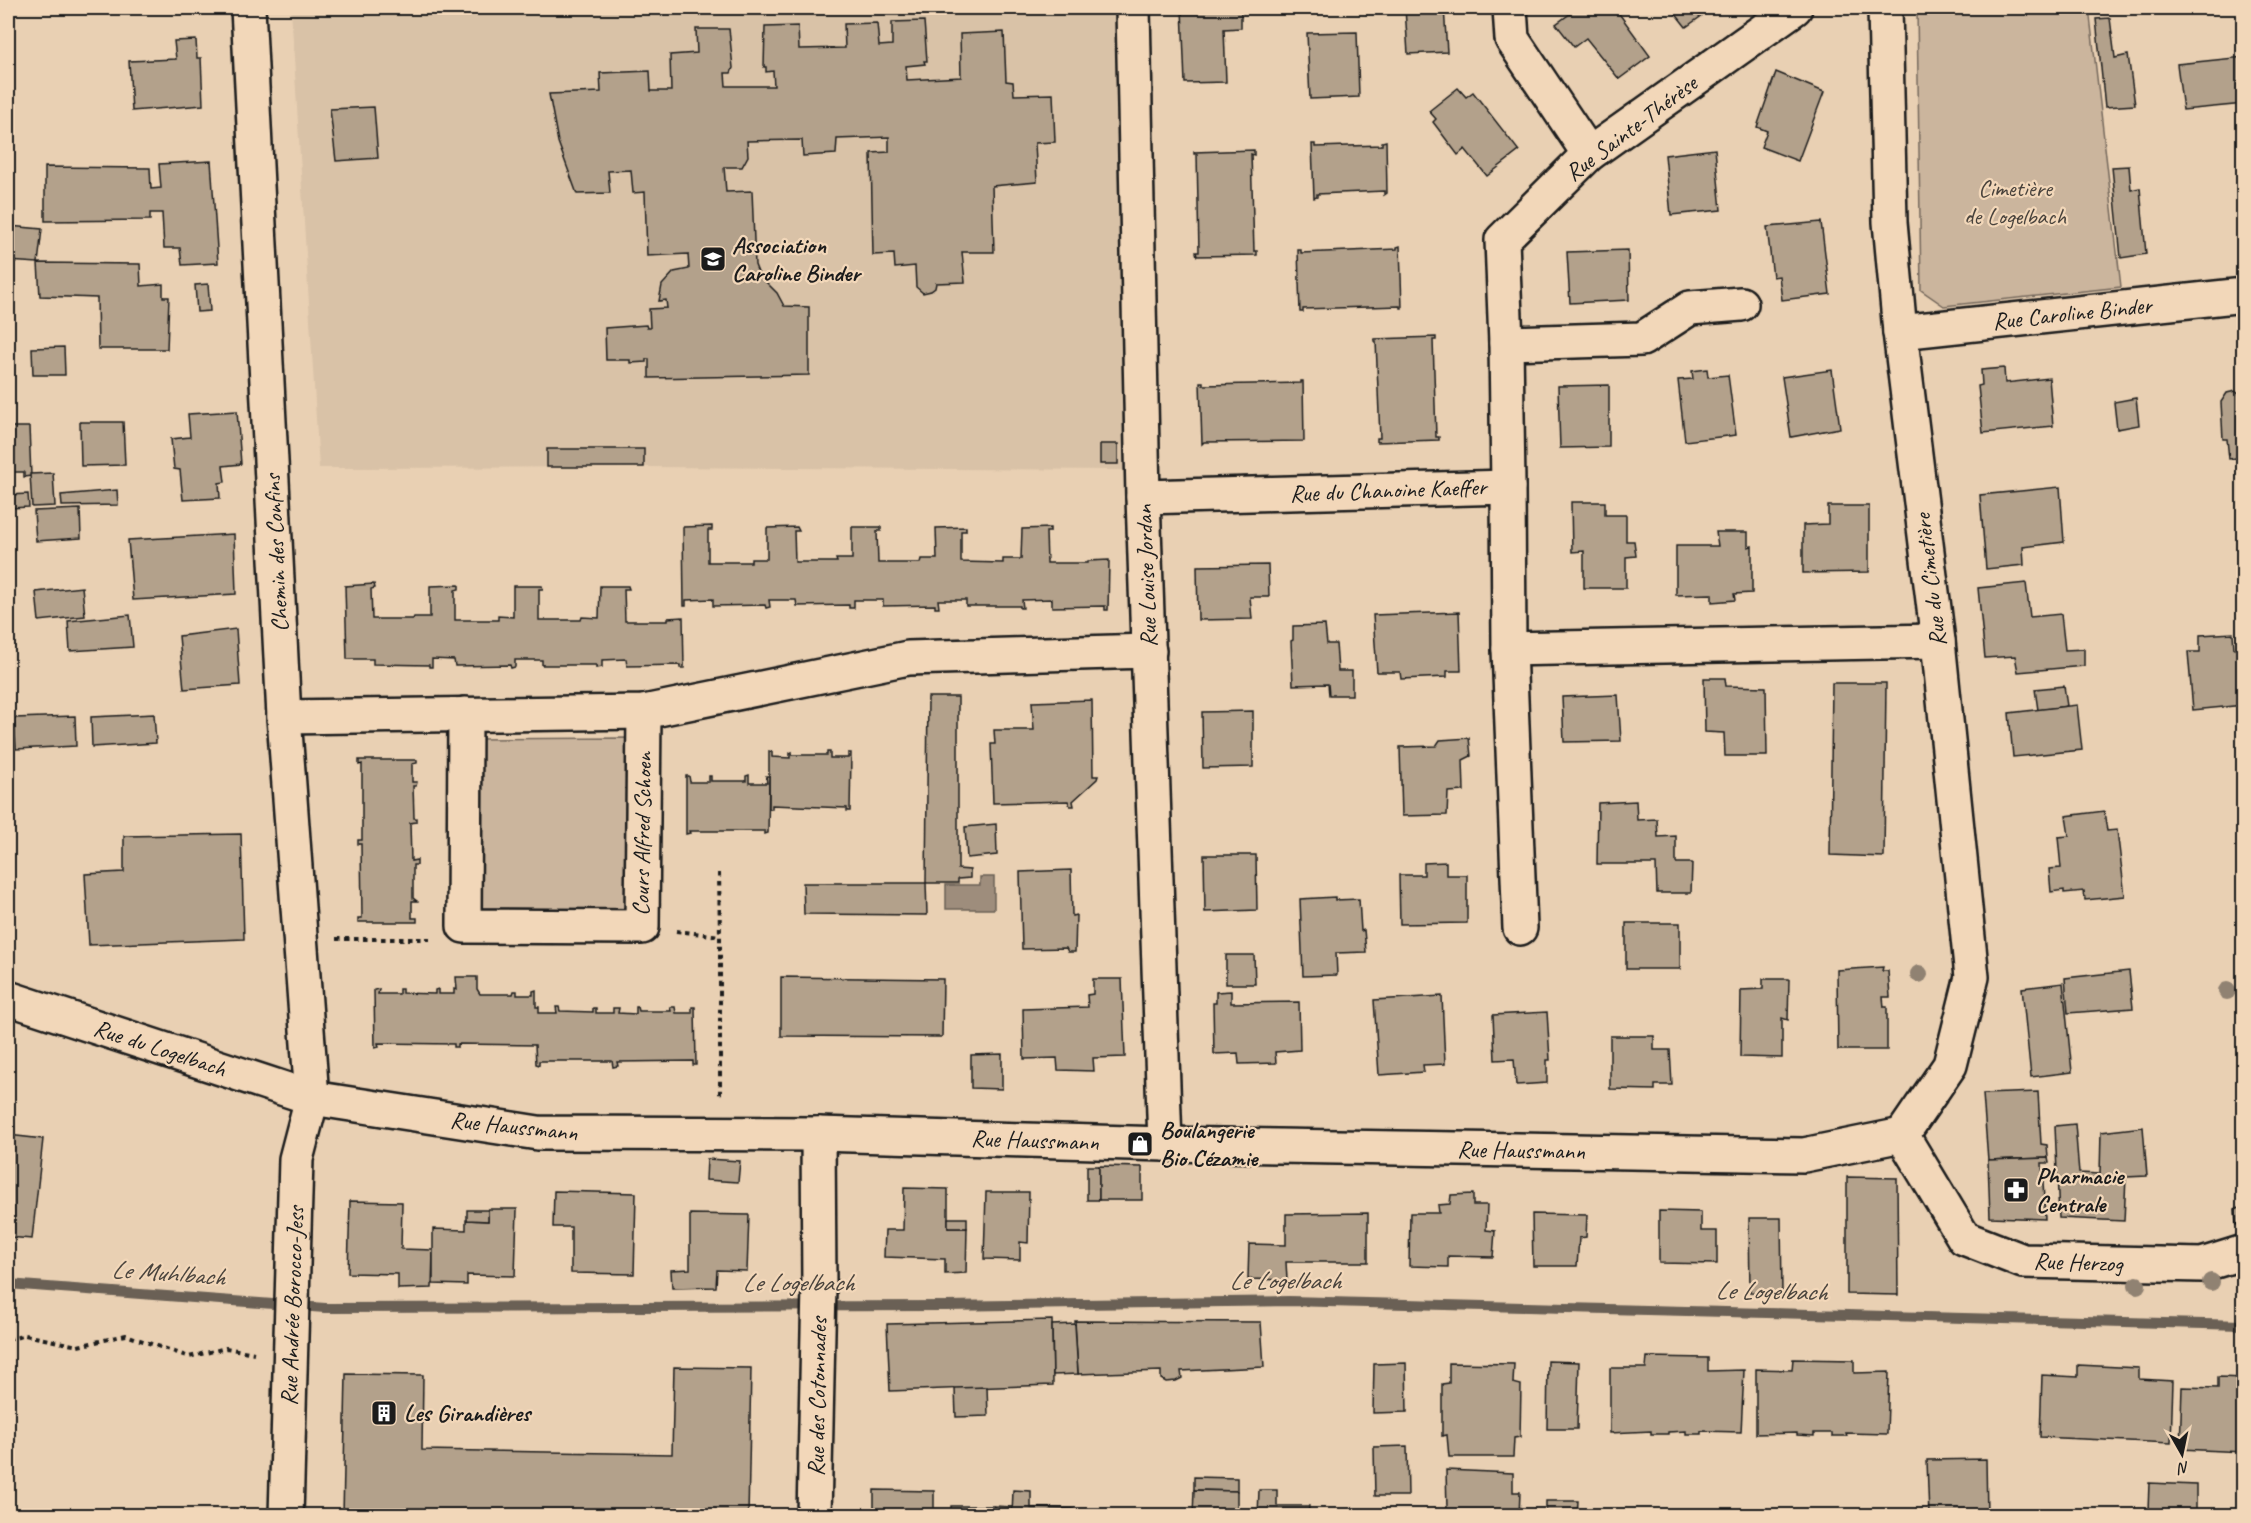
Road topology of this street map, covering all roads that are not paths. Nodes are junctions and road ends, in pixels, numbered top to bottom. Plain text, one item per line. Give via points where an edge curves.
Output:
1 (248, 8) edge
2 (1133, 8) edge
3 (1510, 8) edge
4 (1795, 8) edge
5 (1884, 8) edge
6 (1589, 154) junction
7 (2244, 295) edge
8 (1741, 304) dead end
9 (1900, 332) junction
10 (1506, 343) junction
11 (1508, 486) junction
12 (1143, 497) junction
13 (1938, 641) junction
14 (1509, 649) junction
15 (1149, 651) junction
16 (644, 712) junction
17 (465, 714) junction
18 (284, 717) junction
19 (1520, 928) dead end
20 (8, 998) edge
21 (312, 1098) junction
22 (818, 1134) junction
23 (1902, 1135) junction
24 (1165, 1144) junction
25 (2244, 1252) edge
26 (286, 1515) edge
27 (814, 1515) edge

1 - 18 street, Chemin des Confins
2 - 12 street, Rue Louise Jordan
3 - 6 street via 1512,39
4 - 6 street, Rue Sainte-Thérèse
5 - 9 street, Rue du Cimetière via 1890,222
6 - 10 street, Rue Sainte-Thérèse via 1502,240
7 - 9 street, Rue Caroline Binder
8 - 10 street via 1690,308 1642,339
9 - 13 street, Rue du Cimetière
10 - 11 street, Rue Sainte-Thérèse
11 - 12 street, Rue du Chanoine Kaeffer
11 - 14 street, Rue du Chanoine Kaeffer
12 - 15 street, Rue Louise Jordan
13 - 14 street
13 - 23 street, Rue du Cimetière via 1972,977 1950,1065
14 - 19 street, Rue du Chanoine Kaeffer
15 - 16 street via 908,658
15 - 24 street, Rue Louise Jordan
16 - 17 street
16 - 17 street, Cours Alfred Schoen via 642,927 464,926
17 - 18 street
18 - 21 street, Chemin des Confins
20 - 21 street, Rue du Logelbach
21 - 22 street, Rue Haussmann via 538,1133
21 - 26 street, Rue Andrée Borocco-Jess via 296,1159
22 - 24 street, Rue Haussmann
22 - 27 street, Rue des Cotonnades
23 - 24 street, Rue Haussmann via 1804,1155
23 - 25 street, Rue Herzog via 1964,1238 2023,1261 2202,1265

